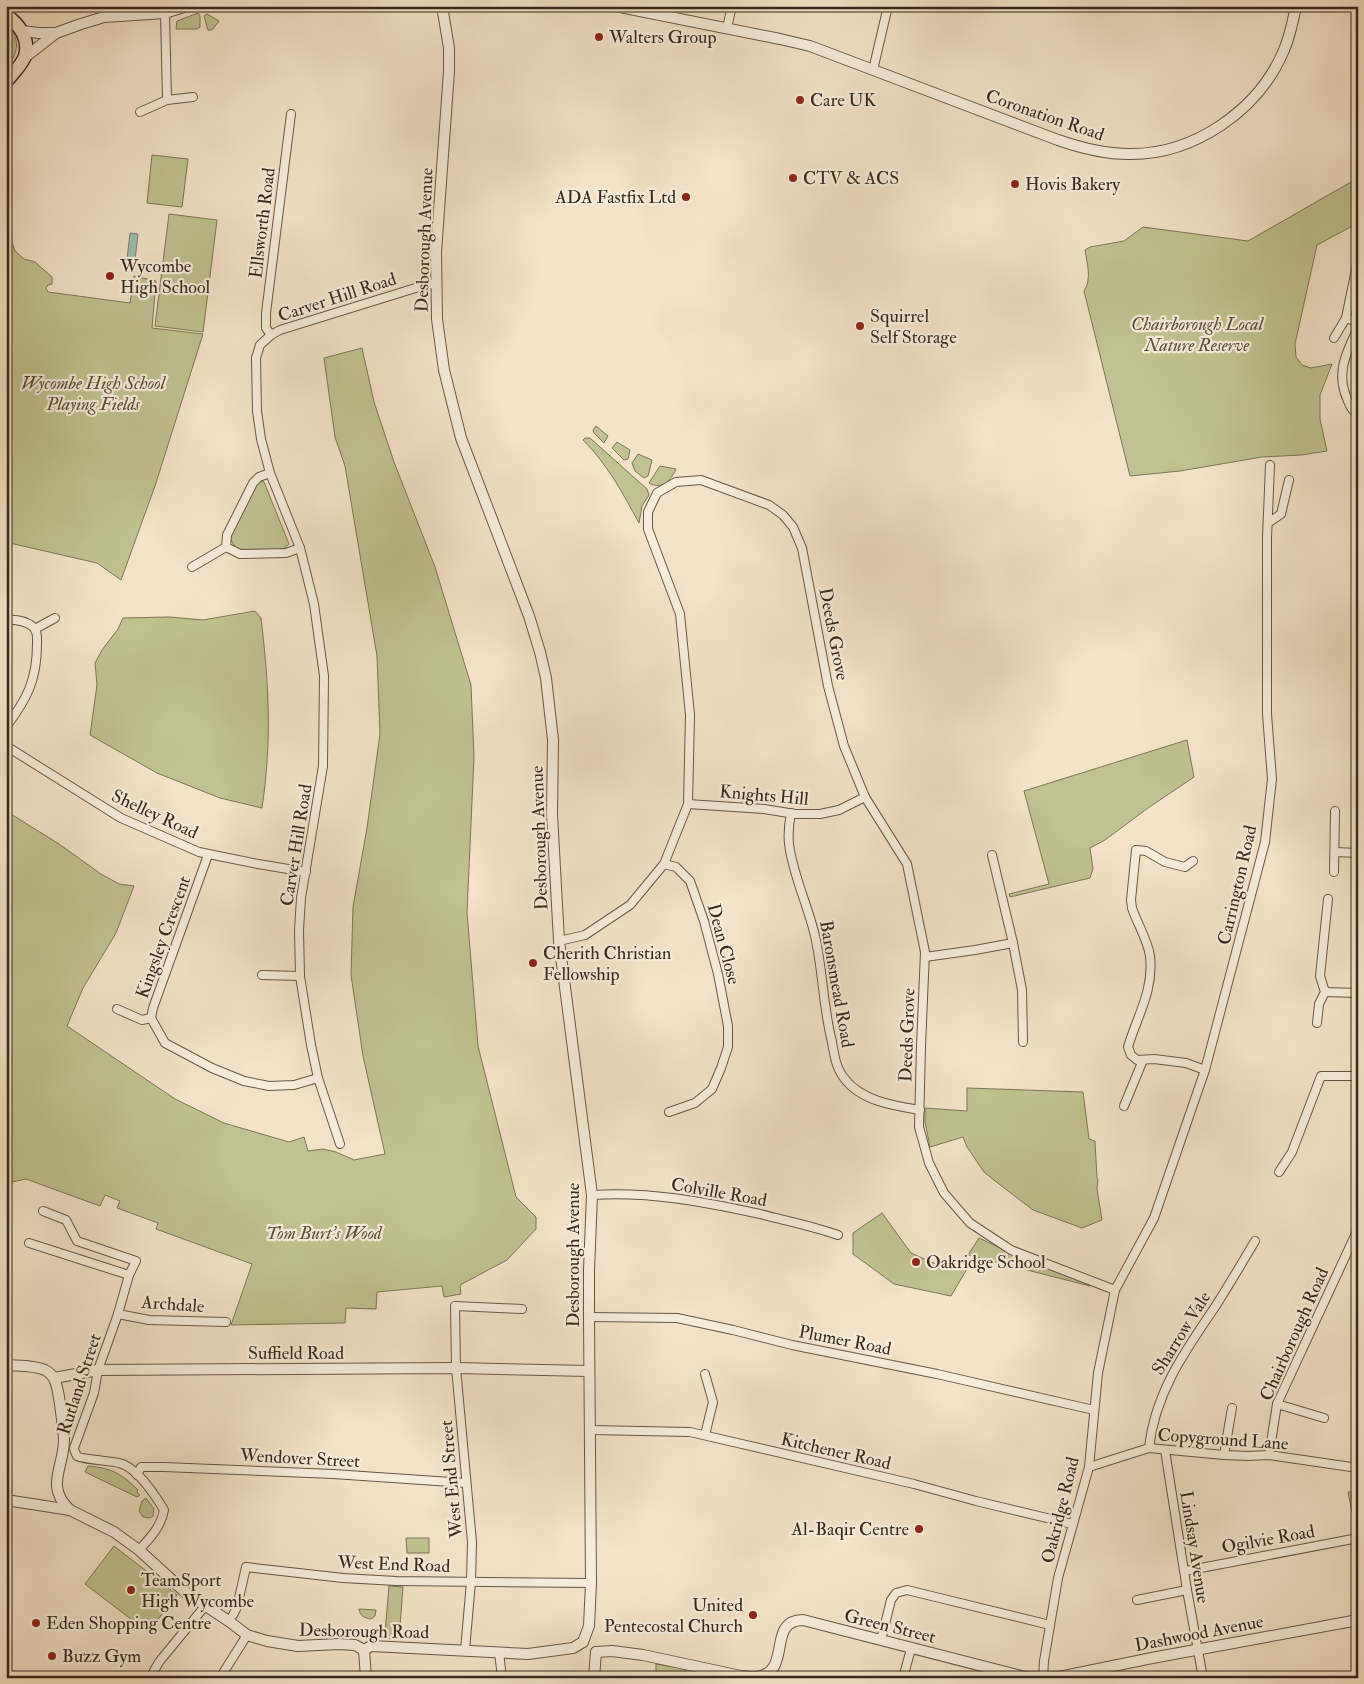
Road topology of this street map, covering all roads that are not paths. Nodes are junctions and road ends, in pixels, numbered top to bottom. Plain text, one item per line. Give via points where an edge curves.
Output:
1 (187, 6) edge
2 (442, 6) edge
3 (615, 6) edge
4 (732, 6) edge
5 (888, 6) edge
6 (1296, 6) edge
7 (165, 13) junction
8 (6, 15) edge
9 (727, 28) junction
10 (22, 31) junction
11 (56, 33) junction
12 (24, 58) junction
13 (873, 70) junction
14 (6, 82) edge
15 (193, 97) dead end
16 (167, 100) junction
17 (140, 112) dead end
18 (290, 114) dead end
19 (1357, 264) edge
20 (436, 283) junction
21 (1346, 318) junction
22 (1358, 322) edge
23 (1358, 328) edge
24 (271, 335) junction
25 (1334, 338) dead end
26 (1358, 413) edge
27 (1270, 465) dead end
28 (270, 472) junction
29 (1288, 480) dead end
30 (1268, 522) junction
31 (226, 547) junction
32 (300, 548) junction
33 (192, 567) dead end
34 (55, 618) dead end
35 (6, 619) edge
36 (35, 630) junction
37 (6, 727) edge
38 (6, 746) edge
39 (865, 797) junction
40 (688, 804) junction
41 (1335, 811) dead end
42 (791, 814) junction
43 (1335, 852) junction
44 (1358, 853) edge
45 (208, 855) junction
46 (992, 856) dead end
47 (1193, 861) dead end
48 (664, 864) junction
49 (306, 872) junction
50 (1334, 872) dead end
51 (1328, 899) dead end
52 (559, 942) junction
53 (1013, 943) junction
54 (925, 957) junction
55 (262, 975) dead end
56 (300, 976) junction
57 (1325, 992) junction
58 (1358, 993) edge
59 (117, 1009) dead end
60 (151, 1018) junction
61 (1317, 1022) dead end
62 (1023, 1042) dead end
63 (1143, 1060) junction
64 (1205, 1070) junction
65 (1358, 1076) edge
66 (318, 1078) junction
67 (1124, 1106) dead end
68 (920, 1110) junction
69 (669, 1112) dead end
70 (340, 1144) dead end
71 (1279, 1172) dead end
72 (592, 1195) junction
73 (43, 1211) dead end
74 (1358, 1229) edge
75 (838, 1235) dead end
76 (1255, 1242) dead end
77 (29, 1243) dead end
78 (129, 1276) junction
79 (1115, 1290) junction
80 (522, 1309) dead end
81 (118, 1314) junction
82 (589, 1317) junction
83 (226, 1322) dead end
84 (6, 1365) edge
85 (456, 1368) junction
86 (98, 1370) junction
87 (590, 1372) junction
88 (705, 1374) dead end
89 (54, 1378) junction
90 (1277, 1404) junction
91 (1232, 1408) dead end
92 (1094, 1410) junction
93 (1324, 1418) dead end
94 (591, 1430) junction
95 (705, 1435) junction
96 (1149, 1448) junction
97 (1165, 1450) junction
98 (1224, 1455) junction
99 (1268, 1455) junction
100 (1088, 1467) junction
101 (1358, 1468) edge
102 (58, 1470) junction
103 (137, 1474) junction
104 (466, 1483) junction
105 (60, 1498) junction
106 (6, 1500) edge
107 (22, 1503) junction
108 (71, 1509) junction
109 (1072, 1524) junction
110 (1358, 1538) edge
111 (141, 1549) junction
112 (1185, 1571) junction
113 (471, 1582) junction
114 (591, 1582) junction
115 (1187, 1590) junction
116 (1137, 1600) dead end
117 (205, 1606) junction
118 (233, 1615) dead end
119 (1358, 1620) edge
120 (1050, 1625) junction
121 (247, 1635) junction
122 (880, 1640) junction
123 (583, 1642) junction
124 (911, 1649) junction
125 (465, 1650) junction
126 (1197, 1650) junction
127 (499, 1652) junction
128 (596, 1652) junction
129 (364, 1654) junction
130 (767, 1676) edge
131 (150, 1678) edge
132 (220, 1678) edge
133 (362, 1678) edge
134 (366, 1678) edge
135 (502, 1678) edge
136 (594, 1678) edge
137 (903, 1678) edge
138 (1043, 1678) edge
139 (1203, 1678) edge

1 - 7 street
2 - 20 street, Desborough Avenue via 449,71
3 - 9 street, Coronation Road
4 - 9 street
5 - 13 street
6 - 13 street, Coronation Road via 1284,50 1272,73 1240,111 1197,139 1154,152 1122,154 1082,148
7 - 11 street via 104,17
7 - 16 street
8 - 10 main road
9 - 13 street, Coronation Road via 810,46
10 - 11 street
10 - 12 main road
11 - 12 street
12 - 14 main road
15 - 16 street
16 - 17 street
18 - 24 street, Ellsworth Road via 266,314 266,328
19 - 21 street
20 - 24 street, Carver Hill Road
20 - 52 street, Desborough Avenue via 444,370 458,428 529,616 546,678 553,740 552,814
21 - 22 street
21 - 25 street
23 - 26 street via 1344,358 1342,385 1351,407
24 - 28 street, Carver Hill Road via 260,345 256,358 257,411
27 - 30 street, Carrington Road
28 - 31 street via 253,483 227,534
28 - 32 street, Carver Hill Road
29 - 30 street via 1281,514
30 - 64 street, Carrington Road via 1266,714 1272,780 1265,842
31 - 32 street via 240,554 286,553
31 - 33 street
32 - 49 street, Carver Hill Road via 314,604 324,676 323,766
34 - 36 street
35 - 36 street via 24,621
36 - 37 street via 37,657 33,680 23,704
38 - 45 street, Shelley Road via 121,818
39 - 40 street, Deeds Grove via 844,746 828,686 802,548 793,527 770,505 701,480 676,482 657,493 648,512 648,529 680,614 690,715
39 - 42 street, Knights Hill via 839,810
39 - 54 street, Deeds Grove via 907,864
40 - 42 street, Knights Hill
40 - 48 street, Deeds Grove
41 - 43 street
42 - 68 street, Baronsmead Road via 788,843 818,946 836,1062 844,1078 872,1099
43 - 44 street
43 - 50 street
45 - 49 street, Shelley Road
45 - 60 street, Kingsley Crescent
46 - 53 street
47 - 63 street via 1185,866 1136,850 1132,908 1150,956 1142,1013 1128,1047 1131,1055
48 - 52 street, Deeds Grove via 630,904 585,935
48 - 69 street, Dean Close via 676,867 690,882 718,974 728,1026 728,1046 712,1089 694,1103
49 - 56 street, Carver Hill Road via 299,930
51 - 57 street via 1320,976
52 - 72 street, Desborough Avenue
53 - 54 street
53 - 62 street via 1022,990
54 - 68 street, Deeds Grove
55 - 56 street
56 - 66 street, Carver Hill Road
57 - 58 street
57 - 61 street via 1319,1004
59 - 60 street via 142,1020
60 - 66 street, Kingsley Crescent via 164,1043 244,1081 269,1086 294,1085
63 - 64 street via 1186,1063
63 - 67 street
64 - 79 street, Carrington Road via 1154,1218
65 - 71 street via 1321,1076 1292,1152
66 - 70 street, Carver Hill Road
68 - 79 street, Deeds Grove via 919,1128 929,1163 944,1193 970,1223 1011,1250
72 - 75 street, Colville Road via 663,1197 711,1203
72 - 82 street, Desborough Avenue
73 - 78 street, Rutland Street via 66,1220 77,1241 136,1261
74 - 90 street, Chairborough Road
76 - 96 street, Sharrow Vale via 1174,1368 1153,1421
77 - 78 street
78 - 81 street, Rutland Street
79 - 92 street, Oakridge Road via 1098,1372
80 - 85 street, West End Street via 455,1306
81 - 83 street, Archdale via 149,1320
81 - 86 street, Rutland Street
82 - 87 street, Desborough Avenue
82 - 92 street, Plumer Road via 677,1318
84 - 89 street via 40,1368
85 - 86 street, Suffield Road
85 - 87 street, Suffield Road
85 - 104 street, West End Street
86 - 89 street, Suffield Road
86 - 103 street, Rutland Street via 94,1394 74,1448 76,1455 81,1459 122,1463
87 - 94 street, Desborough Avenue
88 - 95 street via 713,1402
89 - 102 street via 64,1439
90 - 93 street
90 - 99 street, Chairborough Road
91 - 98 street
92 - 100 street, Oakridge Road
94 - 95 street, Kitchener Road
94 - 114 street, Desborough Avenue
95 - 109 street, Kitchener Road
96 - 97 street, Copyground Lane
96 - 100 street, Copyground Lane
97 - 98 street, Copyground Lane
97 - 112 street, Lindsay Avenue
98 - 99 street, Copyground Lane
99 - 101 street, Copyground Lane
100 - 109 street, Oakridge Road
102 - 105 street
102 - 108 street via 63,1500
103 - 104 street, Wendover Street via 141,1467 164,1467
103 - 111 street, Rutland Street via 164,1510 162,1521
104 - 113 street, West End Street via 472,1542
105 - 107 street via 53,1504
105 - 108 street
106 - 107 street
107 - 108 street
108 - 111 street, Desborough Road via 116,1528
109 - 120 street, Oakridge Road
110 - 112 street, Ogilvie Road
111 - 117 street, Desborough Road via 164,1574
112 - 115 street, Lindsay Avenue
113 - 114 street, West End Road
113 - 118 street, West End Road via 343,1578 246,1567
113 - 125 street, West End Street
114 - 123 street, Desborough Avenue via 589,1626
115 - 116 street
115 - 126 street, Lindsay Avenue
117 - 121 street, Desborough Road
117 - 131 street via 159,1662
119 - 126 street, Dashwood Avenue
120 - 122 street via 907,1590 896,1593 891,1600
120 - 138 street, Oakridge Road
121 - 129 street, Desborough Road via 298,1646 355,1645
121 - 132 street
122 - 124 street, Green Street
122 - 130 street, Green Street via 795,1620 783,1630 777,1659
123 - 127 street, Desborough Road via 572,1648 528,1654
123 - 128 street
124 - 137 street
124 - 138 street, Green Street via 1025,1677
125 - 127 street, Desborough Road
125 - 129 street, Desborough Road via 371,1646
126 - 138 street, Dashwood Avenue
126 - 139 street, Lindsay Avenue
127 - 135 street
128 - 130 street via 612,1650 741,1676
128 - 136 street
129 - 133 street
129 - 134 street

